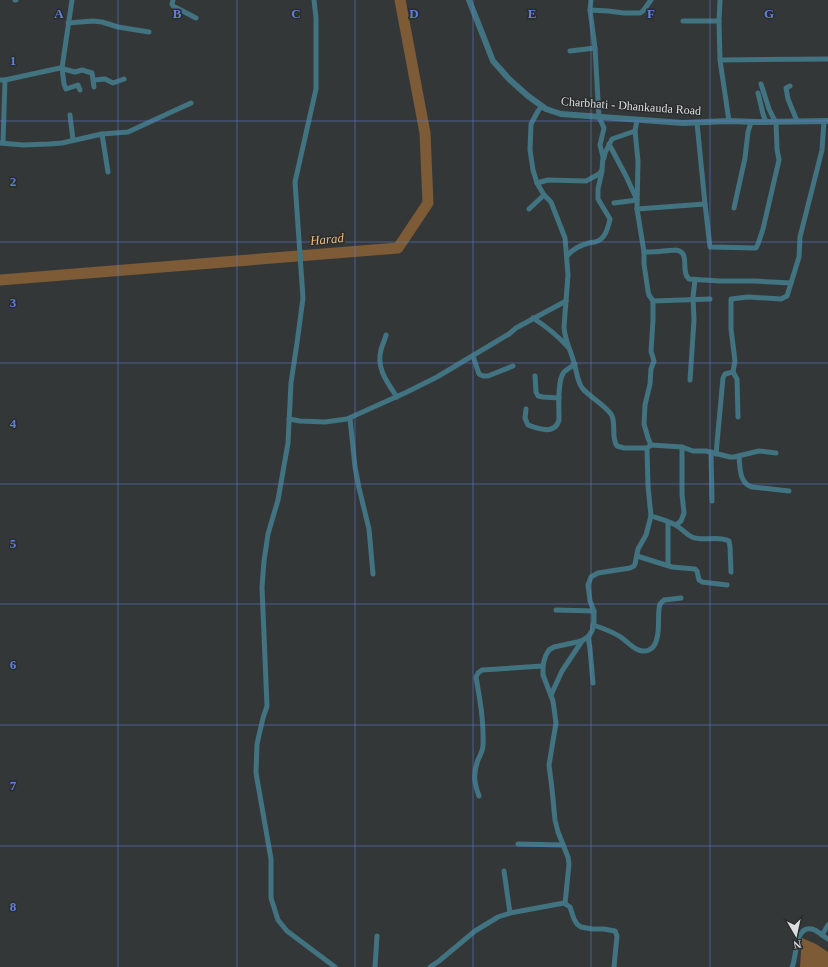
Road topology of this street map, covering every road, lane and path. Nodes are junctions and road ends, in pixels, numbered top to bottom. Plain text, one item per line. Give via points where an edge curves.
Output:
1 (72, 0) edge
2 (172, 0) edge
3 (314, 0) edge
4 (469, 0) edge
5 (591, 0) edge
6 (651, 0) edge
7 (720, 0) edge
8 (590, 10) junction
9 (196, 18) dead end
10 (719, 20) junction
11 (683, 21) dead end
12 (68, 23) junction
13 (149, 32) dead end
14 (595, 48) junction
15 (570, 51) dead end
16 (828, 59) edge
17 (720, 60) junction
18 (62, 68) junction
19 (124, 79) dead end
20 (2, 80) edge
21 (94, 80) junction
22 (761, 84) dead end
23 (790, 86) dead end
24 (94, 87) dead end
25 (80, 90) dead end
26 (758, 94) dead end
27 (191, 103) dead end
28 (542, 106) junction
29 (70, 115) dead end
30 (599, 117) junction
31 (637, 120) junction
32 (728, 121) junction
33 (775, 121) junction
34 (797, 121) junction
35 (826, 121) edge
36 (757, 122) junction
37 (766, 122) junction
38 (697, 123) junction
39 (635, 131) junction
40 (102, 134) junction
41 (602, 134) junction
42 (73, 140) junction
43 (610, 142) junction
44 (1, 143) edge
45 (602, 167) junction
46 (108, 172) dead end
47 (537, 183) junction
48 (544, 195) junction
49 (637, 200) junction
50 (614, 203) dead end
51 (704, 204) junction
52 (734, 208) dead end
53 (529, 209) dead end
54 (637, 209) junction
55 (644, 252) junction
56 (567, 256) junction
57 (695, 280) junction
58 (791, 283) junction
59 (693, 299) junction
60 (710, 299) dead end
61 (566, 301) junction
62 (653, 301) junction
63 (533, 318) junction
64 (386, 335) dead end
65 (568, 347) junction
66 (473, 356) junction
67 (575, 364) junction
68 (513, 366) dead end
69 (733, 372) junction
70 (535, 376) dead end
71 (690, 380) dead end
72 (397, 397) junction
73 (559, 398) junction
74 (526, 409) dead end
75 (738, 417) dead end
76 (350, 418) junction
77 (289, 420) junction
78 (649, 446) junction
79 (682, 447) junction
80 (714, 453) junction
81 (776, 453) dead end
82 (739, 456) junction
83 (789, 491) dead end
84 (712, 501) dead end
85 (651, 516) junction
86 (668, 522) junction
87 (676, 526) junction
88 (637, 556) junction
89 (668, 565) junction
90 (731, 572) dead end
91 (373, 574) dead end
92 (727, 585) dead end
93 (681, 598) dead end
94 (556, 610) dead end
95 (594, 611) junction
96 (593, 625) junction
97 (585, 638) junction
98 (543, 666) junction
99 (593, 683) dead end
100 (550, 695) junction
101 (479, 796) dead end
102 (518, 844) dead end
103 (563, 845) junction
104 (504, 871) dead end
105 (565, 904) junction
106 (510, 913) junction
107 (828, 924) edge
108 (822, 935) junction
109 (377, 936) dead end
110 (828, 939) edge
111 (335, 967) edge
112 (375, 967) edge
113 (430, 967) edge
114 (614, 967) edge
115 (792, 967) edge

1 - 12 street
2 - 9 street via 173,6
3 - 77 street via 316,89 295,182 303,298 291,382
4 - 28 street, Charbhati - Dhankauda Road via 493,61 509,79
5 - 8 street
6 - 8 street via 640,13
7 - 10 street
8 - 14 street
10 - 11 street
10 - 17 street
12 - 13 street via 94,21
12 - 18 street
14 - 15 street
14 - 30 street
16 - 17 street
17 - 32 street
18 - 20 street
18 - 21 street via 92,73
18 - 25 street via 66,89 78,85
19 - 21 street via 113,83 105,79
20 - 44 street
21 - 24 street
22 - 33 street
23 - 34 street via 786,88 788,99
26 - 37 street
27 - 40 street via 128,132
28 - 30 street, Charbhati - Dhankauda Road via 561,114
28 - 47 street via 531,124 530,150
29 - 42 street
30 - 31 street, Charbhati - Dhankauda Road
30 - 41 street via 604,128
31 - 38 street, Charbhati - Dhankauda Road
31 - 39 street
32 - 36 street, Charbhati - Dhankauda Road
32 - 38 street, Charbhati - Dhankauda Road
33 - 34 street, Charbhati - Dhankauda Road
33 - 37 street, Charbhati - Dhankauda Road
33 - 51 street via 779,160 756,248 710,247
34 - 35 street, Charbhati - Dhankauda Road
35 - 58 street via 822,150
36 - 37 street, Charbhati - Dhankauda Road
36 - 52 street via 751,122 748,132
38 - 51 street
39 - 43 street
39 - 49 street via 638,160
40 - 42 street
40 - 46 street
41 - 43 street
41 - 45 street
42 - 44 street via 49,144
43 - 45 street
43 - 49 street
45 - 47 street via 599,174 586,181 548,180
45 - 56 street via 598,199 610,219 607,229 604,236 596,242 581,246
47 - 48 street
48 - 53 street
48 - 56 street via 551,202 561,225
49 - 50 street
49 - 54 street
51 - 54 street
54 - 55 street
55 - 57 street via 680,251 687,277
55 - 62 street via 648,291
56 - 61 street
57 - 58 street
57 - 59 street
58 - 69 street via 789,293 781,299 731,299
59 - 60 street
59 - 62 street
59 - 71 street
61 - 63 street
61 - 65 street via 564,327
62 - 78 street via 651,351 654,361 644,424
63 - 65 street via 556,334
63 - 66 street
64 - 72 street via 379,360 380,369
65 - 67 street
66 - 68 street via 483,376
66 - 72 street
67 - 73 street via 562,376
67 - 78 street via 581,387 610,412 617,446
69 - 75 street via 737,379
69 - 80 street via 723,375
70 - 73 street via 538,396
72 - 76 street
73 - 74 street via 558,420 553,429 528,425 525,418
76 - 77 street via 325,422
76 - 91 street via 357,474 369,529
77 - 111 street via 287,450 264,561 267,706 257,744 256,772 271,859 271,898 278,920 287,931
78 - 79 street
78 - 85 street via 648,486
79 - 80 street
79 - 87 street via 684,513
80 - 82 street via 730,457
80 - 84 street
81 - 82 street via 759,451
82 - 83 street via 742,478 747,486
85 - 86 street
85 - 88 street
86 - 87 street
86 - 89 street
87 - 90 street via 691,537 722,538 729,541
88 - 89 street
88 - 95 street via 634,566 598,573 591,577 588,591
89 - 92 street via 696,569 702,582
93 - 96 street via 664,600 660,604 657,638 655,645 647,651 638,650 618,635
94 - 95 street
95 - 96 street
96 - 97 street via 592,631
97 - 98 street via 554,647 546,655
97 - 99 street via 590,649
97 - 100 street via 562,671
98 - 100 street via 543,676
98 - 101 street via 482,670 476,677 482,712 483,747 474,776
100 - 103 street via 556,723 549,765 555,820
102 - 103 street
103 - 105 street via 569,864
104 - 106 street
105 - 106 street
105 - 114 street via 570,907 574,919 581,927 615,931 617,936
106 - 113 street via 475,931
107 - 108 street
108 - 110 street
108 - 115 street via 813,929 800,934
109 - 112 street

